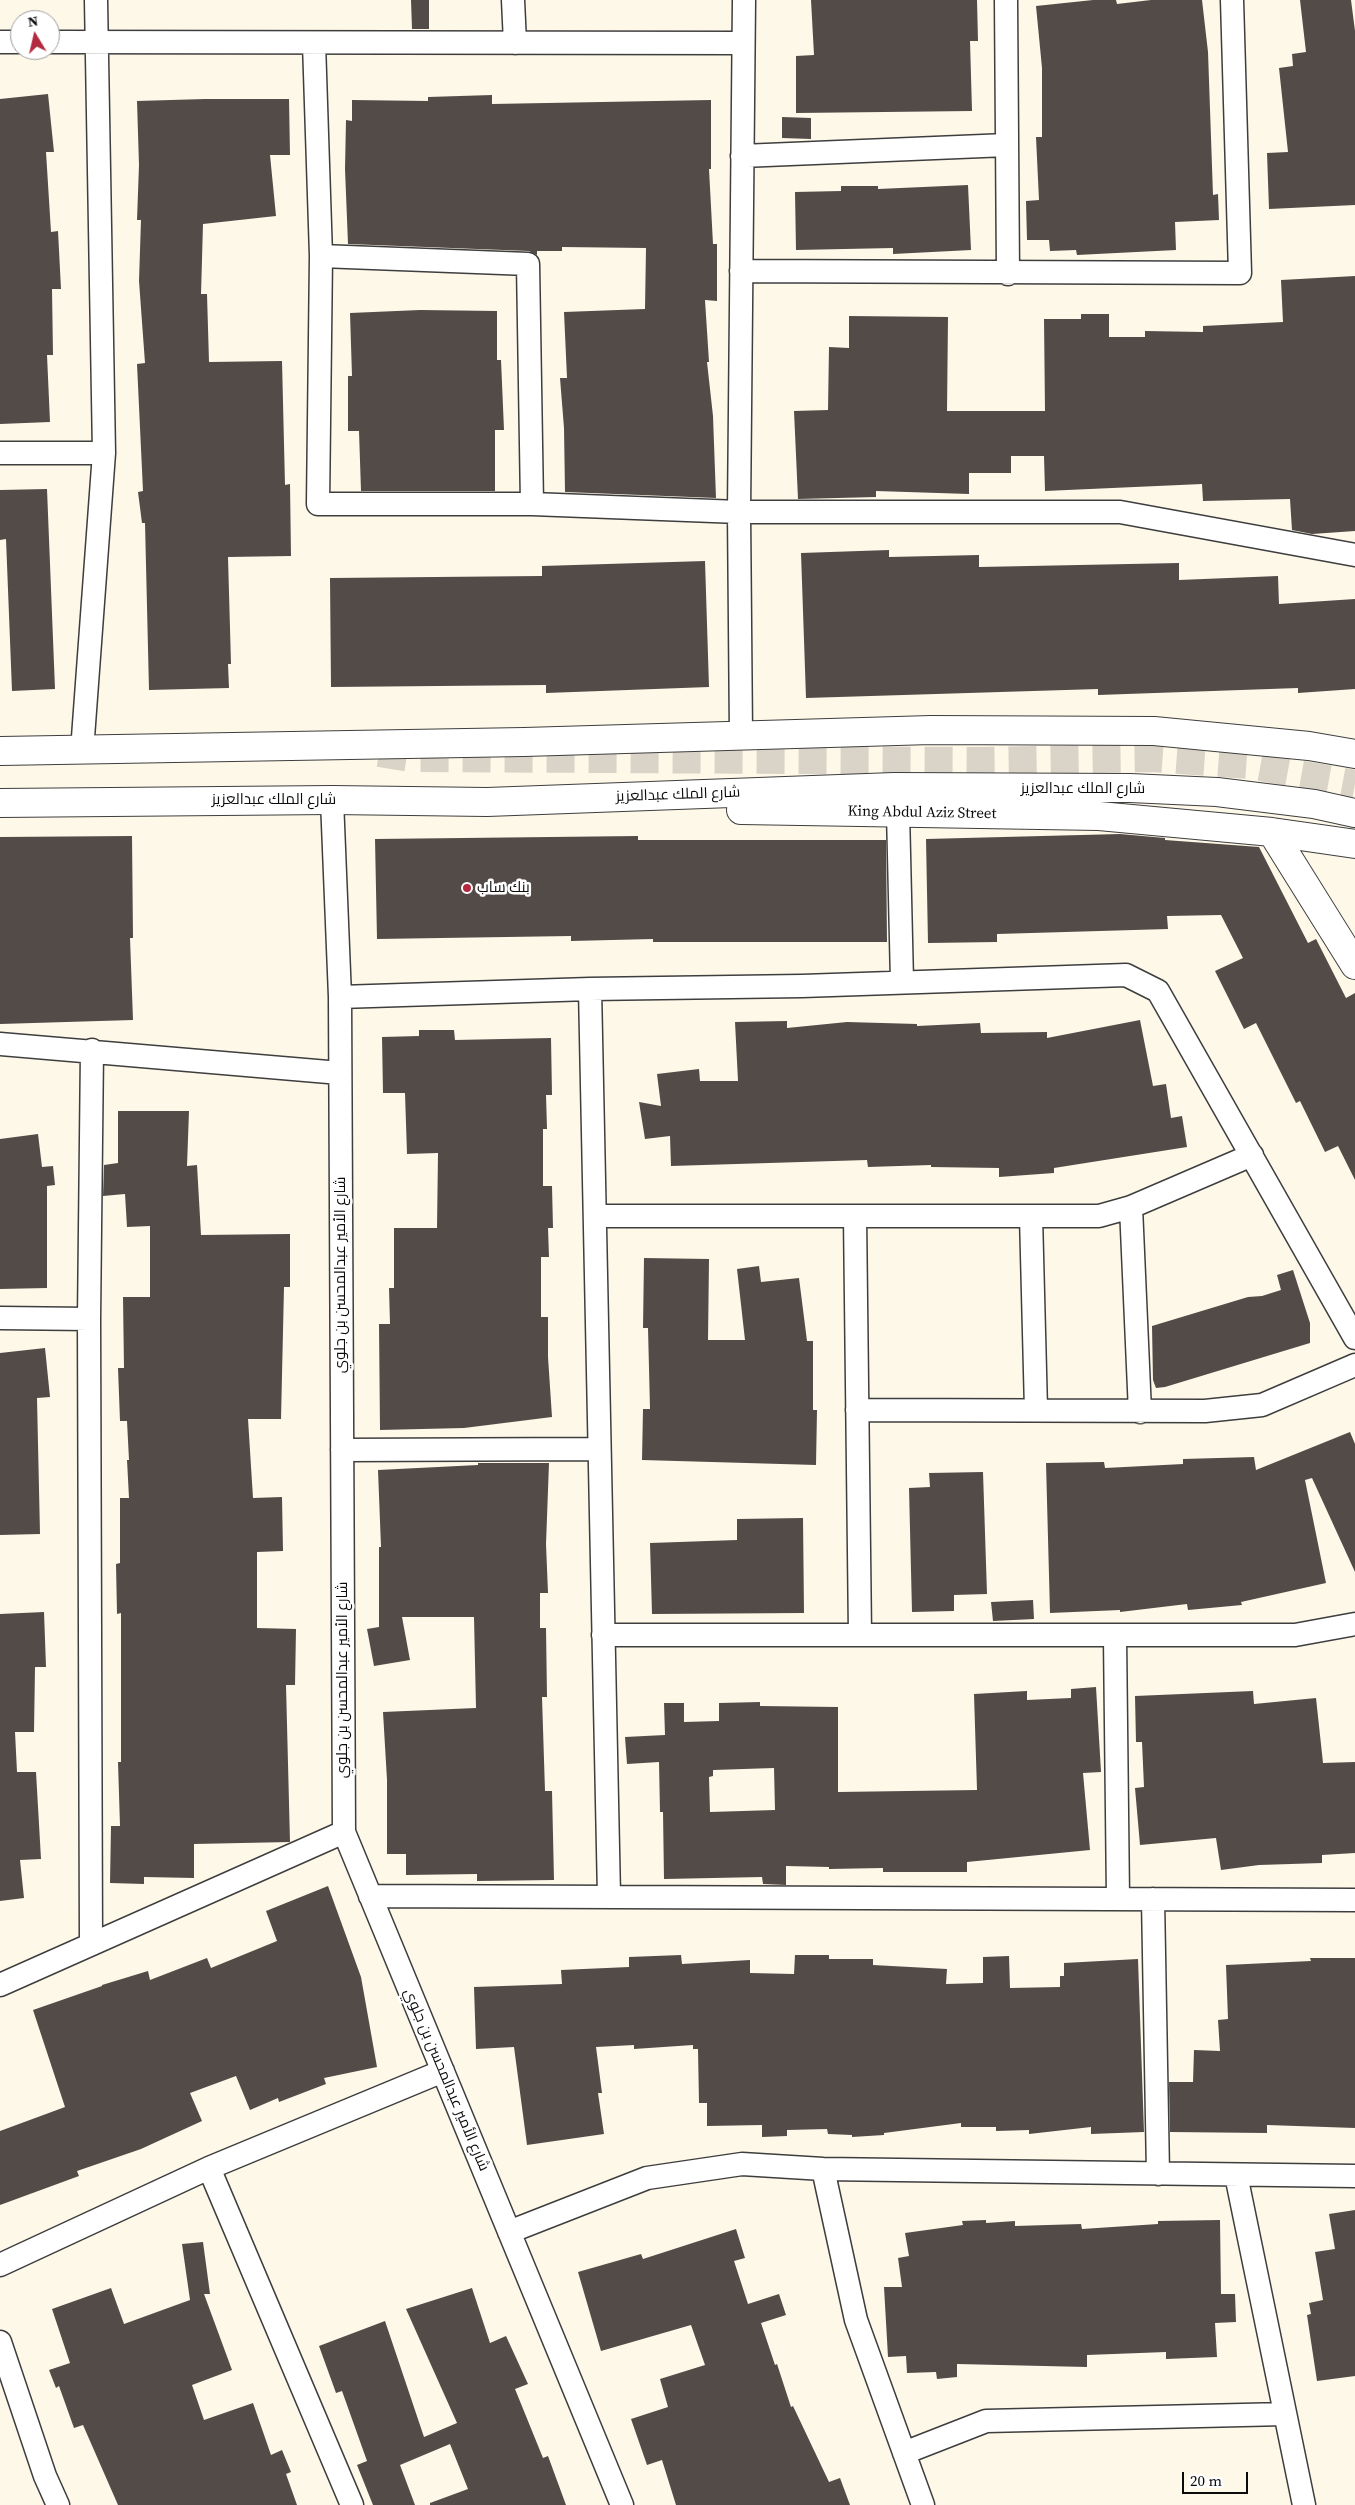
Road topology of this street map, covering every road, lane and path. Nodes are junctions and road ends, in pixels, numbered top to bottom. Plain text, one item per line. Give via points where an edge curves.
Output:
1 (96, 0) edge
2 (513, 0) edge
3 (744, 0) edge
4 (1006, 0) edge
5 (1232, 0) edge
6 (60, 42) edge
7 (96, 42) junction
8 (314, 42) junction
9 (514, 43) junction
10 (743, 43) junction
11 (1007, 145) junction
12 (742, 156) junction
13 (321, 256) junction
14 (741, 271) junction
15 (1008, 274) junction
16 (0, 453) edge
17 (104, 453) junction
18 (532, 504) junction
19 (740, 512) junction
20 (1355, 555) edge
21 (740, 736) junction
22 (0, 751) edge
23 (82, 751) junction
24 (1355, 754) edge
25 (332, 800) junction
26 (487, 802) junction
27 (0, 803) edge
28 (898, 812) junction
29 (1355, 813) edge
30 (1272, 832) junction
31 (1355, 844) edge
32 (1355, 923) edge
33 (1353, 961) edge
34 (902, 982) junction
35 (590, 989) junction
36 (340, 997) junction
37 (0, 1044) edge
38 (92, 1050) junction
39 (340, 1073) junction
40 (1252, 1155) junction
41 (1131, 1207) junction
42 (594, 1216) junction
43 (855, 1216) junction
44 (1031, 1216) junction
45 (0, 1318) edge
46 (89, 1319) junction
47 (1355, 1338) edge
48 (1355, 1365) edge
49 (858, 1410) junction
50 (1036, 1410) junction
51 (1140, 1412) junction
52 (600, 1449) junction
53 (342, 1450) junction
54 (1355, 1624) edge
55 (603, 1635) junction
56 (860, 1635) junction
57 (1115, 1637) junction
58 (344, 1832) junction
59 (370, 1896) junction
60 (608, 1896) junction
61 (1118, 1899) junction
62 (1153, 1899) junction
63 (1355, 1900) edge
64 (91, 1944) junction
65 (0, 1985) edge
66 (442, 2071) junction
67 (209, 2168) junction
68 (823, 2169) junction
69 (1158, 2174) junction
70 (1236, 2174) junction
71 (1355, 2176) edge
72 (509, 2232) junction
73 (0, 2265) edge
74 (0, 2342) edge
75 (1286, 2414) junction
76 (904, 2453) junction
77 (58, 2505) edge
78 (352, 2505) edge
79 (622, 2505) edge
80 (923, 2505) edge
81 (1304, 2505) edge

1 - 7 street
2 - 9 street
3 - 10 street
4 - 11 street
5 - 15 street via 1240,274
6 - 7 street
7 - 8 street
7 - 17 street
8 - 9 street
8 - 13 street
9 - 10 street
10 - 12 street
11 - 12 street
11 - 15 street
12 - 14 street
13 - 18 street via 528,264
13 - 18 street via 318,504
14 - 15 street
14 - 19 street
16 - 17 street
17 - 23 street
18 - 19 street
19 - 20 street via 1120,512
19 - 21 street
21 - 23 street
21 - 24 street via 931,730 1154,731 1309,746
22 - 23 street
25 - 26 street, شارع الملك عبدالعزيز
25 - 27 street, شارع الملك عبدالعزيز
25 - 36 street, شارع الأمير عبدالمحسن بن جلوي
26 - 28 street, King Abdul Aziz Street via 634,809
26 - 29 street, شارع الملك عبدالعزيز via 894,787 1130,788 1217,792 1314,804
28 - 30 street, King Abdul Aziz Street via 1099,816
28 - 34 street
30 - 31 street, King Abdul Aziz Street
30 - 33 street
32 - 33 street via 1351,932
34 - 35 street
34 - 40 street via 1126,976 1158,991
35 - 36 street
35 - 42 street
36 - 39 street, شارع الأمير عبدالمحسن بن جلوي
37 - 38 street
38 - 39 street
38 - 46 street
39 - 53 street, شارع الأمير عبدالمحسن بن جلوي
40 - 41 street
40 - 47 street
41 - 44 street via 1099,1216
41 - 51 street
42 - 43 street
42 - 52 street
43 - 44 street
43 - 49 street
44 - 50 street
45 - 46 street
46 - 64 street
48 - 51 street via 1262,1405
49 - 50 street
49 - 56 street
50 - 51 street
52 - 53 street
52 - 55 street
53 - 58 street, شارع الأمير عبدالمحسن بن جلوي
54 - 57 street via 1295,1635
55 - 56 street
55 - 60 street
56 - 57 street
57 - 61 street
58 - 59 street, شارع الأمير عبدالمحسن بن جلوي
58 - 64 street
59 - 60 street
59 - 66 street, شارع الأمير عبدالمحسن بن جلوي
60 - 61 street
61 - 62 street
62 - 63 street
62 - 69 street
64 - 65 street
66 - 67 street
66 - 72 street, شارع الأمير عبدالمحسن بن جلوي
67 - 73 street
67 - 78 street
68 - 69 street
68 - 72 street via 742,2164 647,2178
68 - 76 street via 856,2320
69 - 70 street
70 - 71 street
70 - 75 street
72 - 79 street, شارع الأمير عبدالمحسن بن جلوي
74 - 77 street via 45,2476
75 - 76 street via 986,2421
75 - 81 street
76 - 80 street

